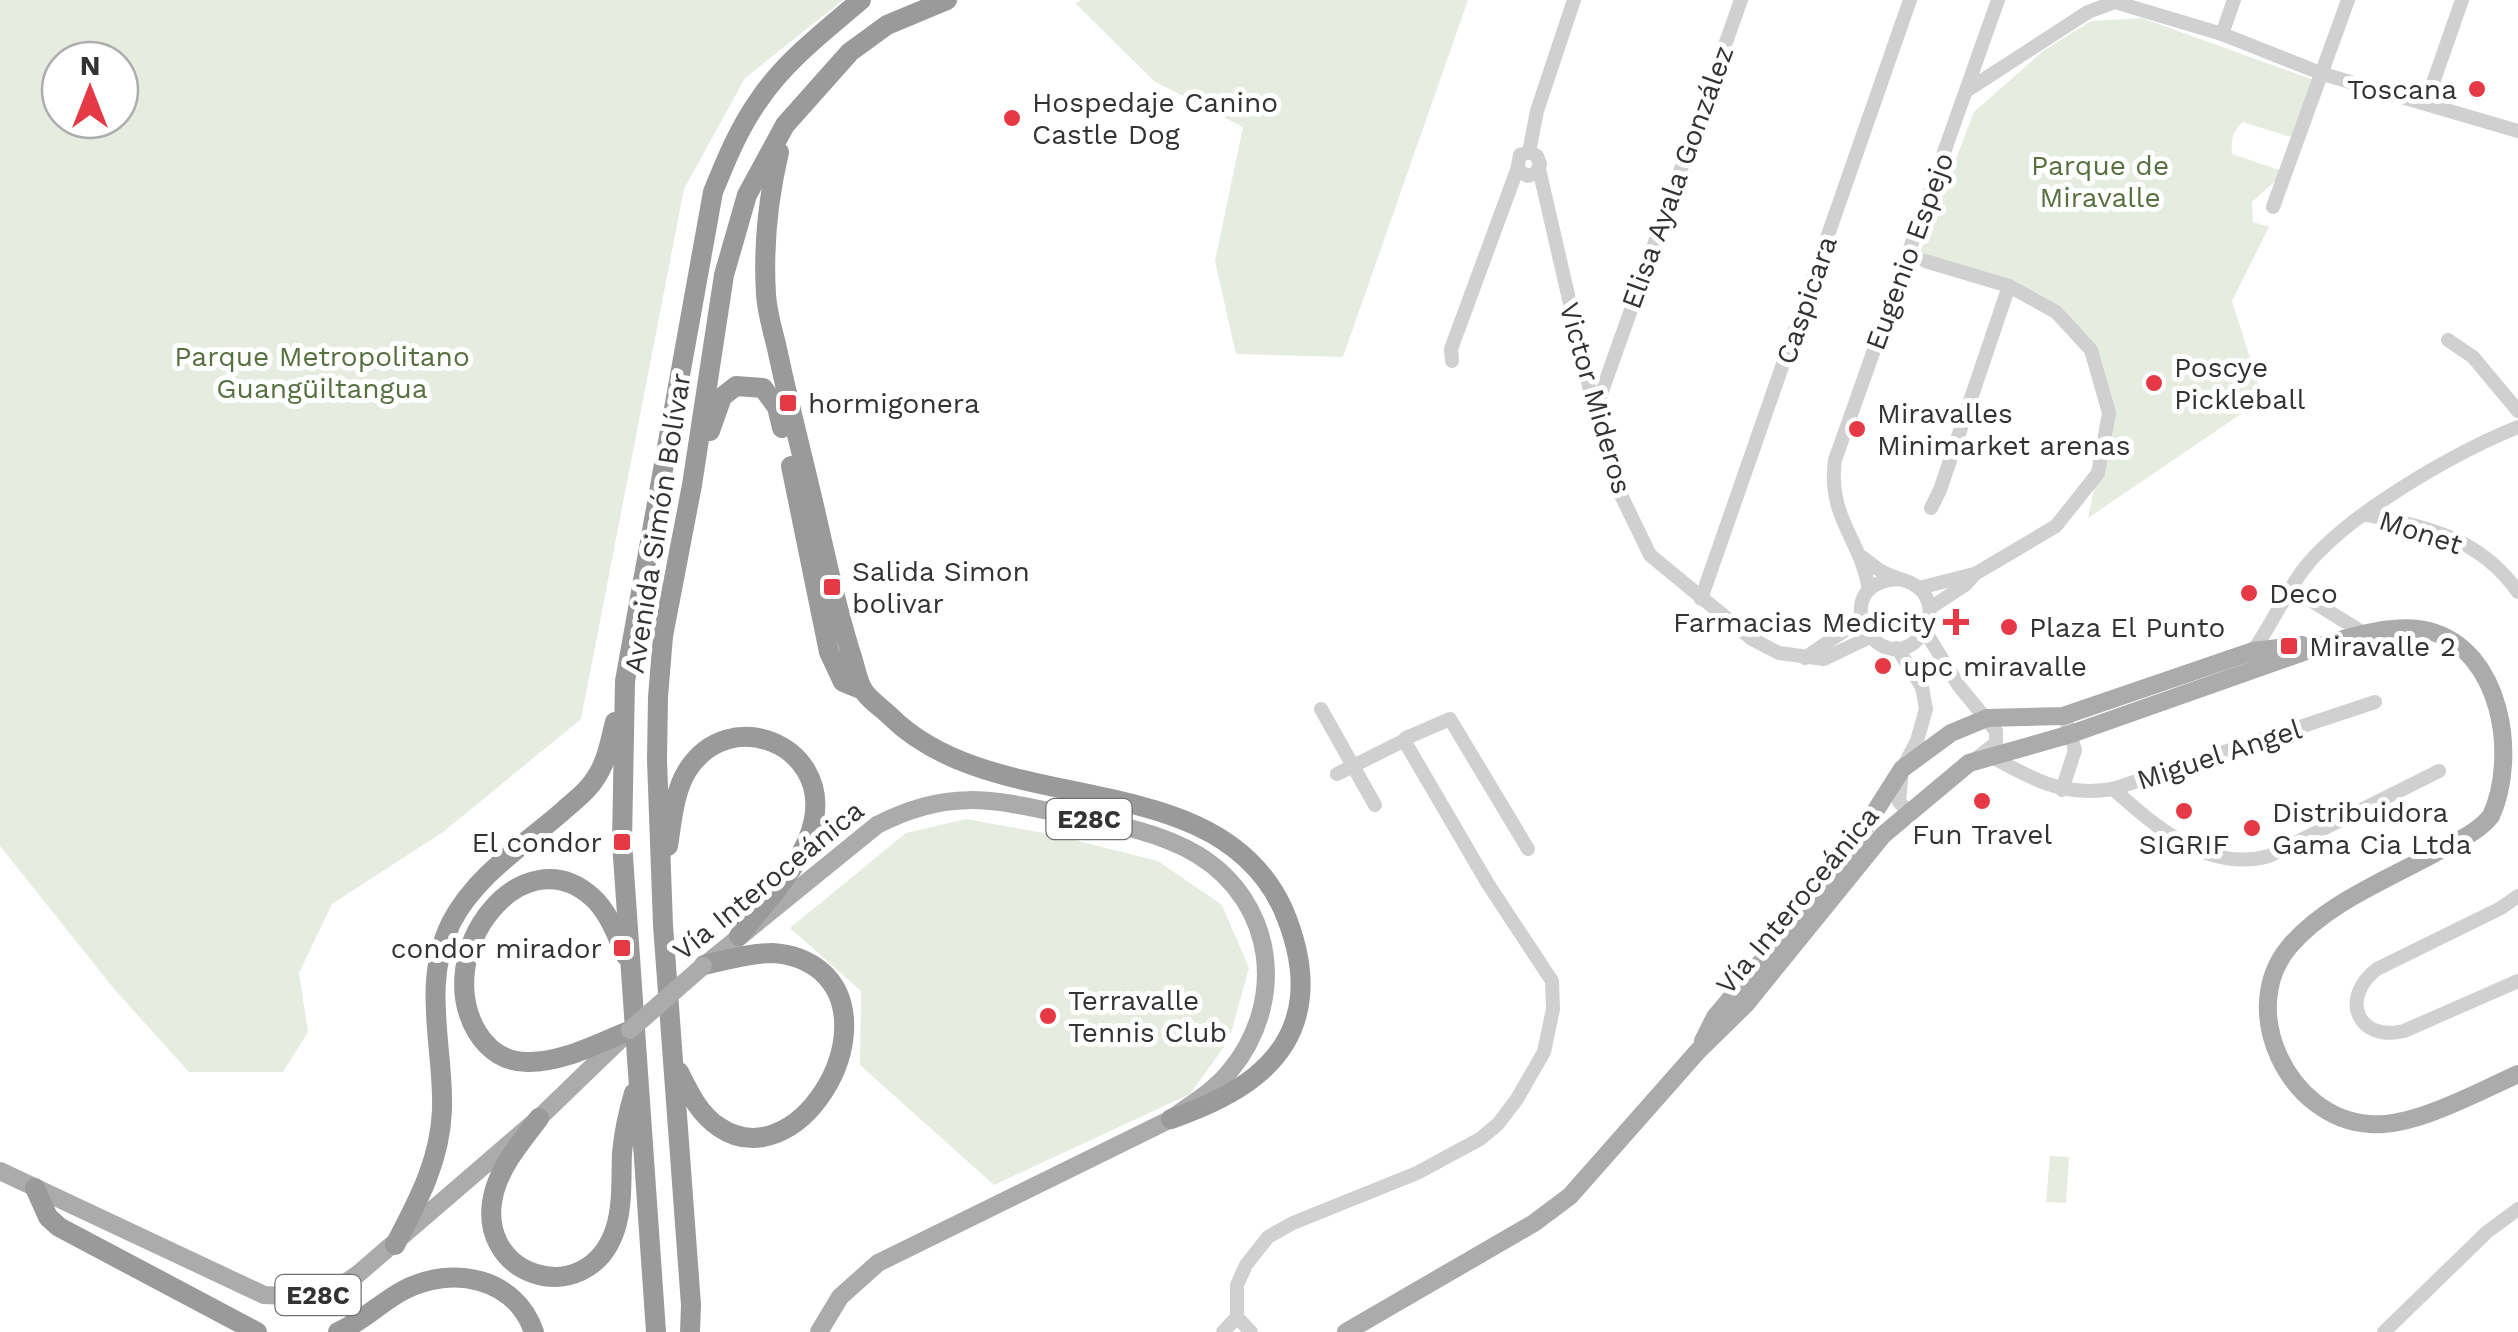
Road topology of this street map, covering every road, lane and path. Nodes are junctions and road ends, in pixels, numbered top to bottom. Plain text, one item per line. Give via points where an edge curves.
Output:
1 (861, 0) edge
2 (948, 0) edge
3 (1574, 0) edge
4 (1741, 0) edge
5 (1910, 0) edge
6 (1998, 0) edge
7 (2234, 0) edge
8 (2348, 0) edge
9 (2462, 0) edge
10 (2115, 1) edge
11 (2222, 34) junction
12 (2323, 74) junction
13 (1966, 90) junction
14 (2426, 103) junction
15 (786, 125) junction
16 (2518, 131) edge
17 (1528, 152) junction
18 (1539, 169) junction
19 (1517, 170) junction
20 (2273, 207) dead end
21 (1926, 262) dead end
22 (2010, 286) junction
23 (2448, 340) dead end
24 (1611, 360) junction
25 (1452, 361) dead end
26 (1582, 362) junction
27 (2518, 411) edge
28 (1595, 412) junction
29 (2518, 427) edge
30 (692, 485) junction
31 (1931, 508) dead end
32 (2366, 515) junction
33 (1862, 556) junction
34 (1975, 574) junction
35 (1899, 579) junction
36 (1919, 588) junction
37 (2291, 588) junction
38 (1869, 590) junction
39 (2518, 592) edge
40 (1701, 599) junction
41 (1930, 608) junction
42 (1861, 619) junction
43 (1925, 631) junction
44 (2365, 634) junction
45 (1870, 637) junction
46 (2332, 642) junction
47 (1897, 648) junction
48 (2253, 651) junction
49 (1805, 658) junction
50 (2230, 678) junction
51 (625, 681) junction
52 (863, 690) junction
53 (2375, 702) dead end
54 (1321, 709) dead end
55 (2064, 715) junction
56 (1987, 718) junction
57 (2071, 734) junction
58 (1405, 740) junction
59 (1992, 758) junction
60 (1969, 763) junction
61 (1353, 766) junction
62 (1902, 769) junction
63 (2439, 771) dead end
64 (1337, 774) dead end
65 (2062, 790) junction
66 (2113, 790) junction
67 (1375, 804) dead end
68 (1909, 812) junction
69 (1528, 849) dead end
70 (662, 882) junction
71 (2518, 896) edge
72 (739, 936) junction
73 (704, 966) junction
74 (633, 972) junction
75 (2518, 981) edge
76 (630, 1030) junction
77 (1698, 1050) junction
78 (675, 1063) junction
79 (2518, 1074) edge
80 (638, 1077) junction
81 (539, 1118) junction
82 (1171, 1119) junction
83 (0, 1171) edge
84 (35, 1188) junction
85 (2518, 1209) edge
86 (395, 1245) junction
87 (1237, 1316) junction
88 (258, 1332) edge
89 (338, 1332) edge
90 (534, 1332) edge
91 (656, 1332) edge
92 (690, 1332) edge
93 (819, 1332) edge
94 (1223, 1332) edge
95 (1251, 1332) edge
96 (1346, 1332) edge
97 (2384, 1332) edge

1 - 51 highway, Avenida Simón Bolívar via 760,98 713,192
2 - 15 highway, Avenida Simón Bolívar via 887,25 850,52
3 - 17 street
4 - 24 street, Elisa Ayala González
5 - 40 street, Caspicara
6 - 13 street, Eugenio Espejo
7 - 11 street
8 - 12 street
9 - 14 street
10 - 11 street
10 - 13 street
11 - 12 street
12 - 14 street
12 - 20 street
13 - 33 street, Eugenio Espejo via 1835,460 1836,506
14 - 16 street
15 - 30 highway, Avenida Simón Bolívar via 747,195 724,275
15 - 52 highway via 765,231 766,299 824,561
17 - 18 street, Victor Mideros via 1537,156
17 - 19 street via 1520,155
18 - 19 street via 1528,176
18 - 26 street, Victor Mideros
19 - 25 street
21 - 22 street
22 - 31 street
22 - 34 street via 2056,312 2091,350 2109,416 2098,473 2056,526
23 - 27 street via 2473,356
24 - 26 street via 1596,368
24 - 28 street, Elisa Ayala González
26 - 28 street, Victor Mideros
28 - 40 street, Victor Mideros via 1620,492 1650,555
29 - 32 street via 2442,463
30 - 52 highway via 722,397 736,386 762,388 777,407 828,652 843,682
30 - 70 highway, Avenida Simón Bolívar via 658,697
32 - 37 street via 2320,552
32 - 39 street, Monet via 2414,524 2472,548
33 - 35 street
33 - 38 street, Eugenio Espejo
34 - 36 street
34 - 41 street
35 - 36 street
35 - 38 street
36 - 41 street
37 - 44 street
37 - 48 street
38 - 42 street
40 - 49 street, Victor Mideros via 1752,640
41 - 43 street
42 - 45 street
42 - 49 street
43 - 47 street
43 - 56 street
44 - 46 main road, Vía Interoceánica
44 - 79 main road, Vía Interoceánica via 2430,631 2470,656 2508,715 2510,777 2503,798 2475,831 2329,912 2288,948 2274,975 2271,1038 2288,1075 2311,1100 2340,1119 2372,1125 2428,1114
45 - 47 street
45 - 49 street via 1824,660
46 - 48 main road, Vía Interoceánica
46 - 50 main road, Vía Interoceánica
47 - 62 street via 1922,687 1926,709
48 - 50 street
48 - 55 main road, Vía Interoceánica
50 - 57 main road, Vía Interoceánica
51 - 74 highway, Avenida Simón Bolívar via 622,842
51 - 86 highway via 596,778 483,879 450,925 434,999 439,1144
52 - 82 highway via 904,731 943,756 1202,828 1262,876 1296,949 1296,1018 1277,1054 1250,1082 1216,1104
53 - 66 street, Miguel Angel
54 - 61 street
55 - 56 main road, Vía Interoceánica
55 - 57 street
56 - 60 street via 1996,743
56 - 62 main road, Vía Interoceánica via 1951,732
57 - 59 main road, Vía Interoceánica
57 - 65 street via 2075,750
58 - 61 street
58 - 69 street via 1450,718
58 - 87 street via 1550,976 1553,1009 1544,1052 1517,1100 1480,1139 1417,1174 1268,1238 1238,1285
59 - 60 main road, Vía Interoceánica
59 - 65 street, Miguel Angel
60 - 68 main road, Vía Interoceánica
61 - 64 street
61 - 67 street
62 - 68 street via 1899,802
62 - 77 main road, Vía Interoceánica via 1836,873 1715,1018
63 - 66 street via 2249,862 2171,837
65 - 66 street, Miguel Angel
68 - 77 main road, Vía Interoceánica via 1729,1024
70 - 72 highway via 678,788 695,760 733,736 785,748 812,786 814,819 801,852
70 - 78 highway, Avenida Simón Bolívar
71 - 75 street via 2378,969 2356,993 2356,1008 2374,1031 2387,1034
72 - 73 main road, Vía Interoceánica / E28C
72 - 82 main road, Vía Interoceánica / E28C via 877,825 942,800 1020,804 1172,843 1236,888 1257,922 1267,964 1262,1011 1244,1050 1210,1090
73 - 76 main road, Vía Interoceánica / E28C, bridge
73 - 78 highway via 773,953 811,963 837,990 843,1007 842,1052 827,1087 802,1118 754,1138 720,1129 706,1116
74 - 76 highway via 594,898 576,885 543,881 512,892 486,914 470,947 464,984 482,1040 509,1060 550,1060
74 - 80 highway, Avenida Simón Bolívar
76 - 81 main road, Vía Interoceánica / E28C
77 - 96 main road, Vía Interoceánica via 1570,1196
78 - 92 highway, Avenida Simón Bolívar
80 - 81 highway via 626,1120 615,1230 602,1254 558,1277 530,1274 508,1259 490,1215 503,1168
80 - 91 highway, Avenida Simón Bolívar
81 - 86 main road, Vía Interoceánica / E28C
82 - 93 main road, Vía Interoceánica / E28C via 878,1264 840,1297
83 - 84 main road, Vía Interoceánica / E28C
84 - 86 main road, Vía Interoceánica / E28C via 264,1295 310,1298 335,1290
84 - 88 highway via 59,1227
85 - 97 street
87 - 94 street
87 - 95 street
89 - 90 highway via 408,1288 452,1278 506,1291

